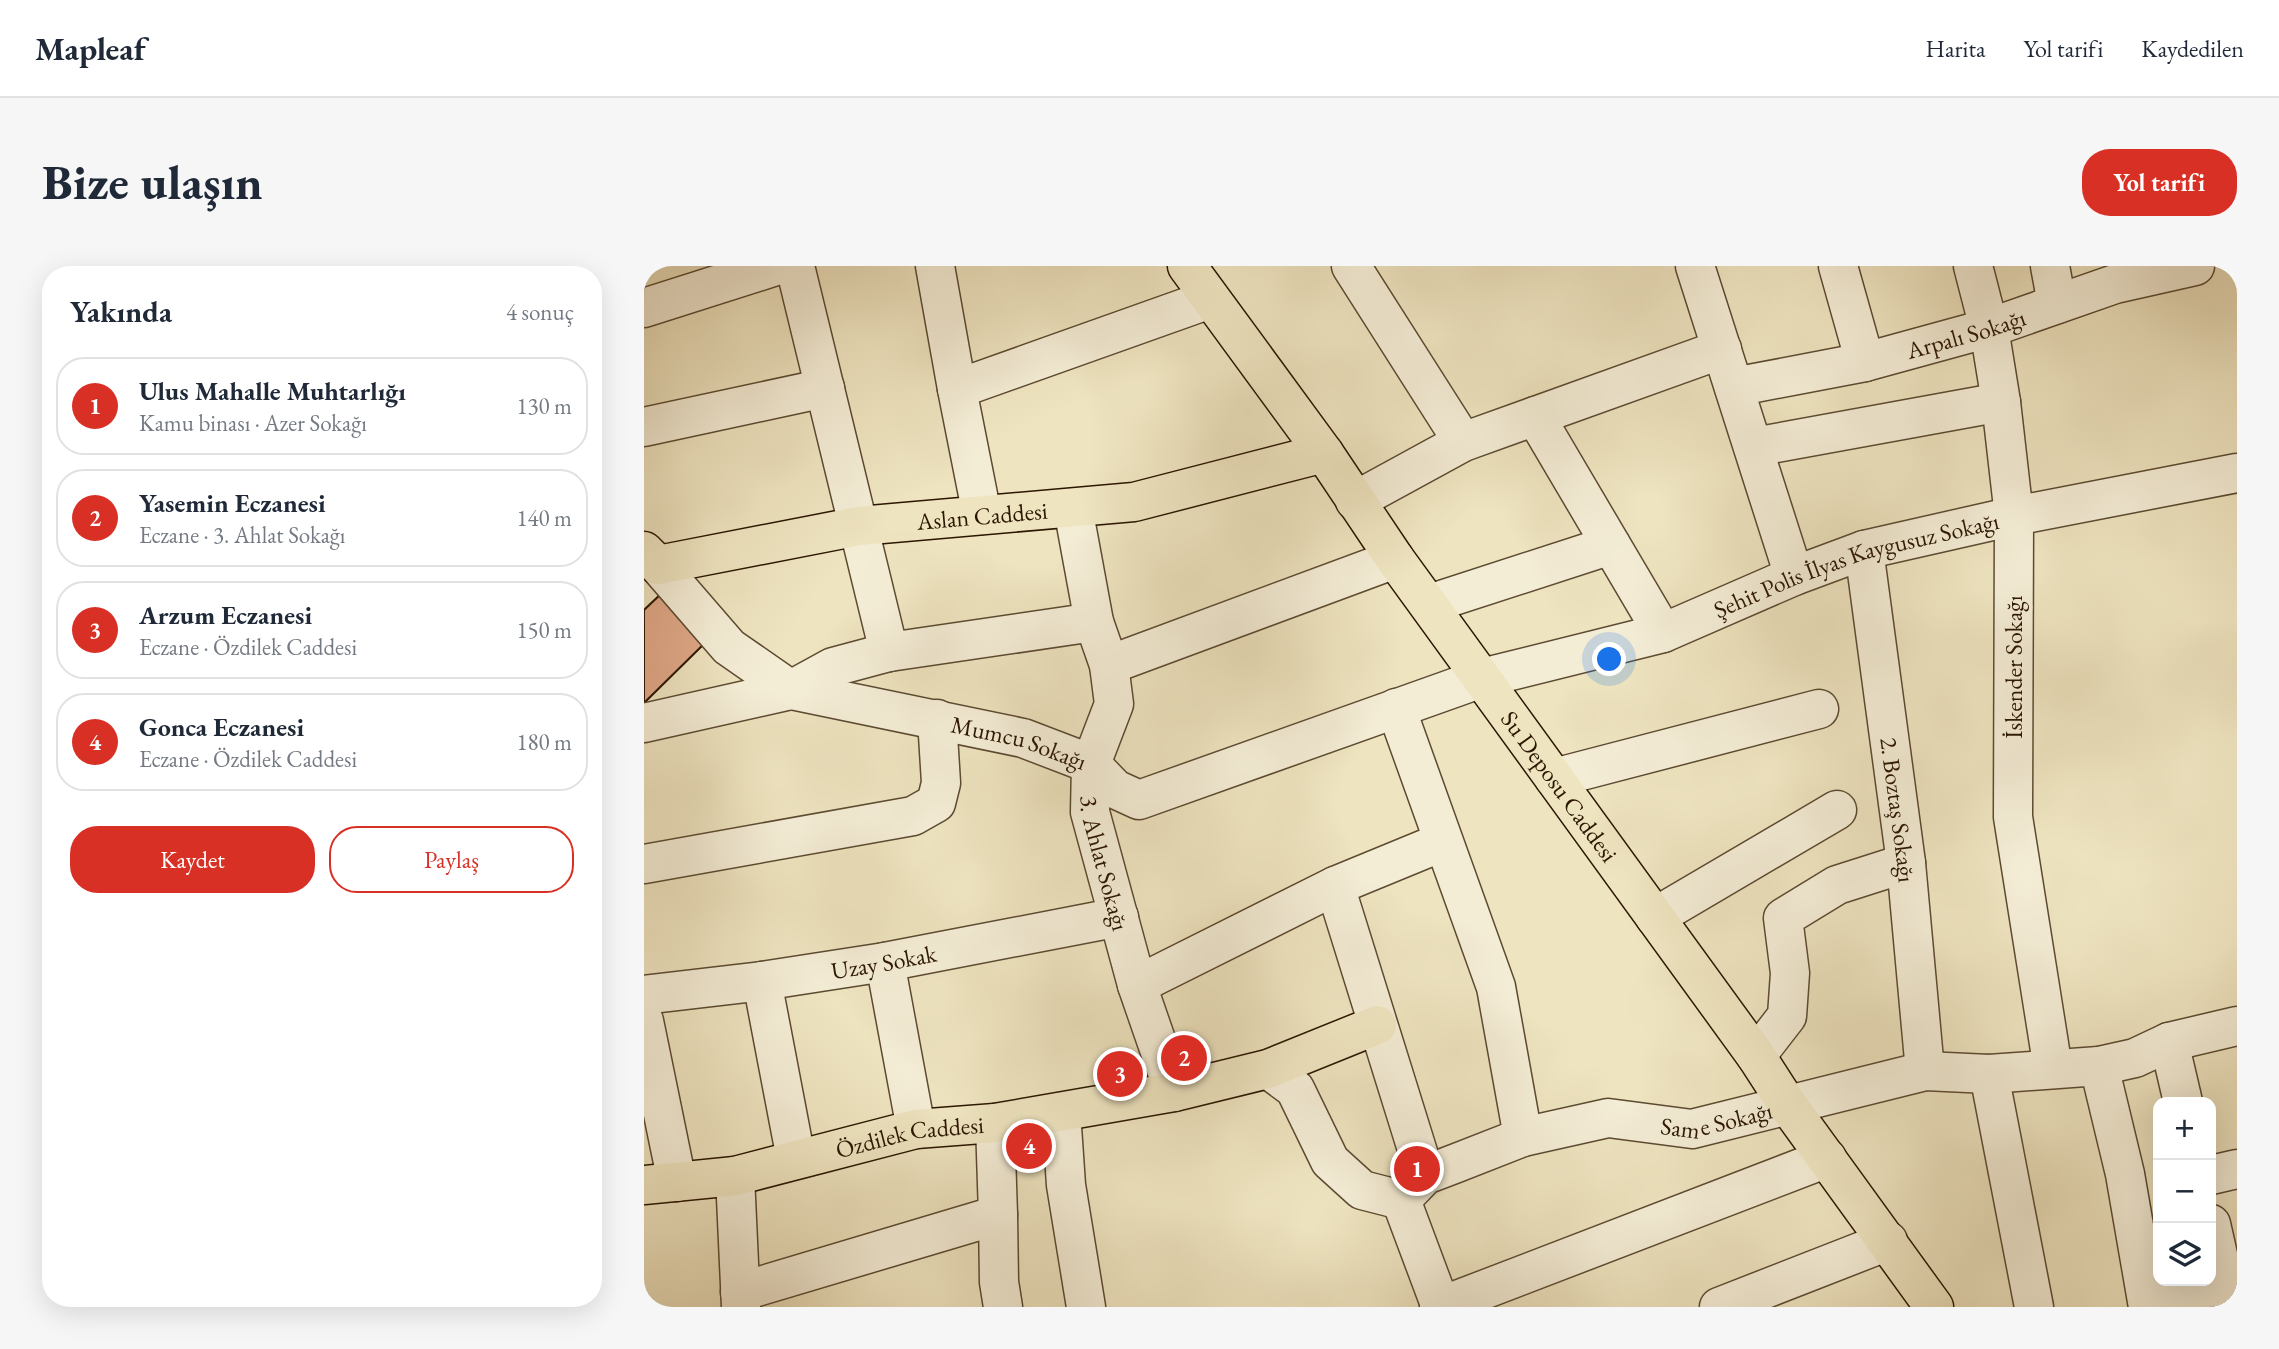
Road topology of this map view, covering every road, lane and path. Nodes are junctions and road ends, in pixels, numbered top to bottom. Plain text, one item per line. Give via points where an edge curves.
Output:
1 (776, 266) edge
2 (795, 266) edge
3 (935, 266) edge
4 (1187, 266) edge
5 (1351, 266) edge
6 (1695, 266) edge
7 (1838, 266) edge
8 (1973, 266) edge
9 (2050, 266) edge
10 (2194, 266) edge
11 (1210, 299) junction
12 (2057, 304) junction
13 (644, 308) edge
14 (1989, 328) junction
15 (1722, 349) junction
16 (1865, 362) junction
17 (1734, 387) junction
18 (825, 388) junction
19 (957, 389) junction
20 (2001, 402) junction
21 (1535, 416) junction
22 (644, 427) edge
23 (1463, 442) junction
24 (1754, 447) junction
25 (1324, 453) junction
26 (2237, 473) edge
27 (1355, 501) junction
28 (1073, 508) junction
29 (982, 515) junction
30 (2014, 516) junction
31 (859, 526) junction
32 (1611, 545) junction
33 (1864, 550) junction
34 (651, 558) edge
35 (1395, 559) junction
36 (1794, 576) junction
37 (1429, 604) junction
38 (1094, 622) junction
39 (1663, 633) junction
40 (889, 652) junction
41 (1109, 666) junction
42 (1482, 678) junction
43 (792, 690) junction
44 (1396, 708) junction
45 (1819, 709) dead end
46 (937, 719) junction
47 (644, 723) edge
48 (1091, 764) junction
49 (1554, 778) junction
50 (1837, 810) dead end
51 (1442, 842) junction
52 (1906, 863) junction
53 (644, 864) edge
54 (1335, 886) junction
55 (1119, 917) junction
56 (1655, 917) junction
57 (885, 962) junction
58 (762, 981) junction
59 (1138, 985) junction
60 (644, 995) edge
61 (644, 1021) edge
62 (1377, 1025) junction
63 (2237, 1026) edge
64 (2169, 1042) junction
65 (1756, 1056) junction
66 (2099, 1066) junction
67 (1268, 1069) junction
68 (2053, 1069) junction
69 (1925, 1071) junction
70 (1989, 1074) junction
71 (1174, 1092) junction
72 (2182, 1097) edge
73 (1787, 1104) junction
74 (1061, 1112) junction
75 (995, 1124) junction
76 (916, 1129) junction
77 (1523, 1137) junction
78 (1827, 1158) junction
79 (796, 1159) junction
80 (2237, 1170) edge
81 (2216, 1174) edge
82 (734, 1176) junction
83 (660, 1183) edge
84 (1413, 1187) junction
85 (998, 1215) junction
86 (2216, 1239) edge
87 (1888, 1241) junction
88 (2232, 1288) edge
89 (741, 1300) edge
90 (1003, 1307) edge
91 (1086, 1307) edge
92 (1440, 1307) edge
93 (1719, 1307) edge
94 (1934, 1307) edge
95 (2034, 1307) edge
96 (2148, 1307) edge
97 (2157, 1307) edge

1 - 13 street
2 - 18 street
3 - 19 street
4 - 11 main road, Su Deposu Caddesi
5 - 23 street
6 - 15 street
7 - 16 street
8 - 14 street, İskender Sokağı
9 - 12 street
10 - 12 street, Arpalı Sokağı via 2115,284
11 - 19 street
11 - 25 main road, Su Deposu Caddesi
12 - 14 street, Arpalı Sokağı
14 - 16 street, Arpalı Sokağı
14 - 20 street, İskender Sokağı
15 - 17 street
15 - 21 street
16 - 17 street, Arpalı Sokağı
17 - 24 street
18 - 22 street
18 - 31 street
19 - 29 street
20 - 24 street
20 - 30 street, İskender Sokağı
21 - 23 street
21 - 32 street
23 - 27 street
24 - 36 street
25 - 27 main road, Su Deposu Caddesi
25 - 28 main road, Aslan Caddesi via 1134,502
26 - 30 street, Şehit Polis İlyas Kaygusuz Sokağı
27 - 35 main road, Su Deposu Caddesi
28 - 29 main road, Aslan Caddesi
28 - 38 street, 3. Ahlat Sokağı
29 - 31 main road, Aslan Caddesi
30 - 33 street, Şehit Polis İlyas Kaygusuz Sokağı
30 - 68 street, İskender Sokağı via 2013,817
31 - 34 main road, Aslan Caddesi
31 - 40 street
32 - 37 street
32 - 39 street
33 - 36 street, Şehit Polis İlyas Kaygusuz Sokağı
33 - 52 street, 2. Boztaş Sokağı
34 - 43 street, Mumcu Sokağı via 729,647
35 - 37 main road, Su Deposu Caddesi
35 - 41 street
36 - 39 street, Şehit Polis İlyas Kaygusuz Sokağı
37 - 42 main road, Su Deposu Caddesi
38 - 40 street
38 - 41 street, 3. Ahlat Sokağı
39 - 42 street, Şehit Polis İlyas Kaygusuz Sokağı
40 - 43 street via 833,667
41 - 48 street, 3. Ahlat Sokağı via 1114,704
42 - 44 street, Mumcu Sokağı
42 - 49 main road, Su Deposu Caddesi
43 - 46 street, Mumcu Sokağı
43 - 47 street
44 - 48 street, Mumcu Sokağı via 1139,800 1115,789
44 - 51 street
45 - 49 street
46 - 48 street, Mumcu Sokağı via 1023,738
46 - 53 street via 942,783 936,803 913,816
48 - 55 street, 3. Ahlat Sokağı via 1090,812
49 - 56 main road, Su Deposu Caddesi
50 - 56 street
51 - 54 street
51 - 77 street via 1496,987
52 - 65 street via 1837,885 1783,918 1790,973 1787,1016
52 - 69 street, 2. Boztaş Sokağı
54 - 59 street
54 - 62 street
55 - 57 street, Uzay Sokak
55 - 59 street, 3. Ahlat Sokağı
56 - 65 main road, Su Deposu Caddesi
57 - 58 street, Uzay Sokak
57 - 76 street
58 - 60 street, Uzay Sokak
58 - 79 street
59 - 71 street, 3. Ahlat Sokağı
61 - 83 street
62 - 67 main road, Özdilek Caddesi
62 - 84 street
63 - 64 street, Same Sokağı
64 - 66 street, Same Sokağı via 2134,1058
64 - 72 street
65 - 73 main road, Su Deposu Caddesi
66 - 68 street, Same Sokağı
66 - 96 street via 2125,1174
67 - 71 main road, Özdilek Caddesi
67 - 84 street via 1295,1089 1330,1161 1362,1190
68 - 70 street, Same Sokağı
69 - 70 street, Same Sokağı
69 - 73 street, Same Sokağı
70 - 95 street
71 - 74 main road, Özdilek Caddesi
73 - 77 street, Same Sokağı via 1692,1129 1608,1118
73 - 78 main road, Su Deposu Caddesi
74 - 75 main road, Özdilek Caddesi
74 - 91 street via 1066,1185
75 - 76 main road, Özdilek Caddesi
75 - 85 street
76 - 79 main road, Özdilek Caddesi
77 - 84 street, Same Sokağı
78 - 87 main road, Su Deposu Caddesi
78 - 92 street
79 - 82 main road, Özdilek Caddesi
80 - 81 street
82 - 83 main road, Özdilek Caddesi
82 - 89 street
84 - 92 street
85 - 89 street
85 - 90 street
86 - 88 street
87 - 93 street
87 - 94 main road, Su Deposu Caddesi
88 - 97 street

